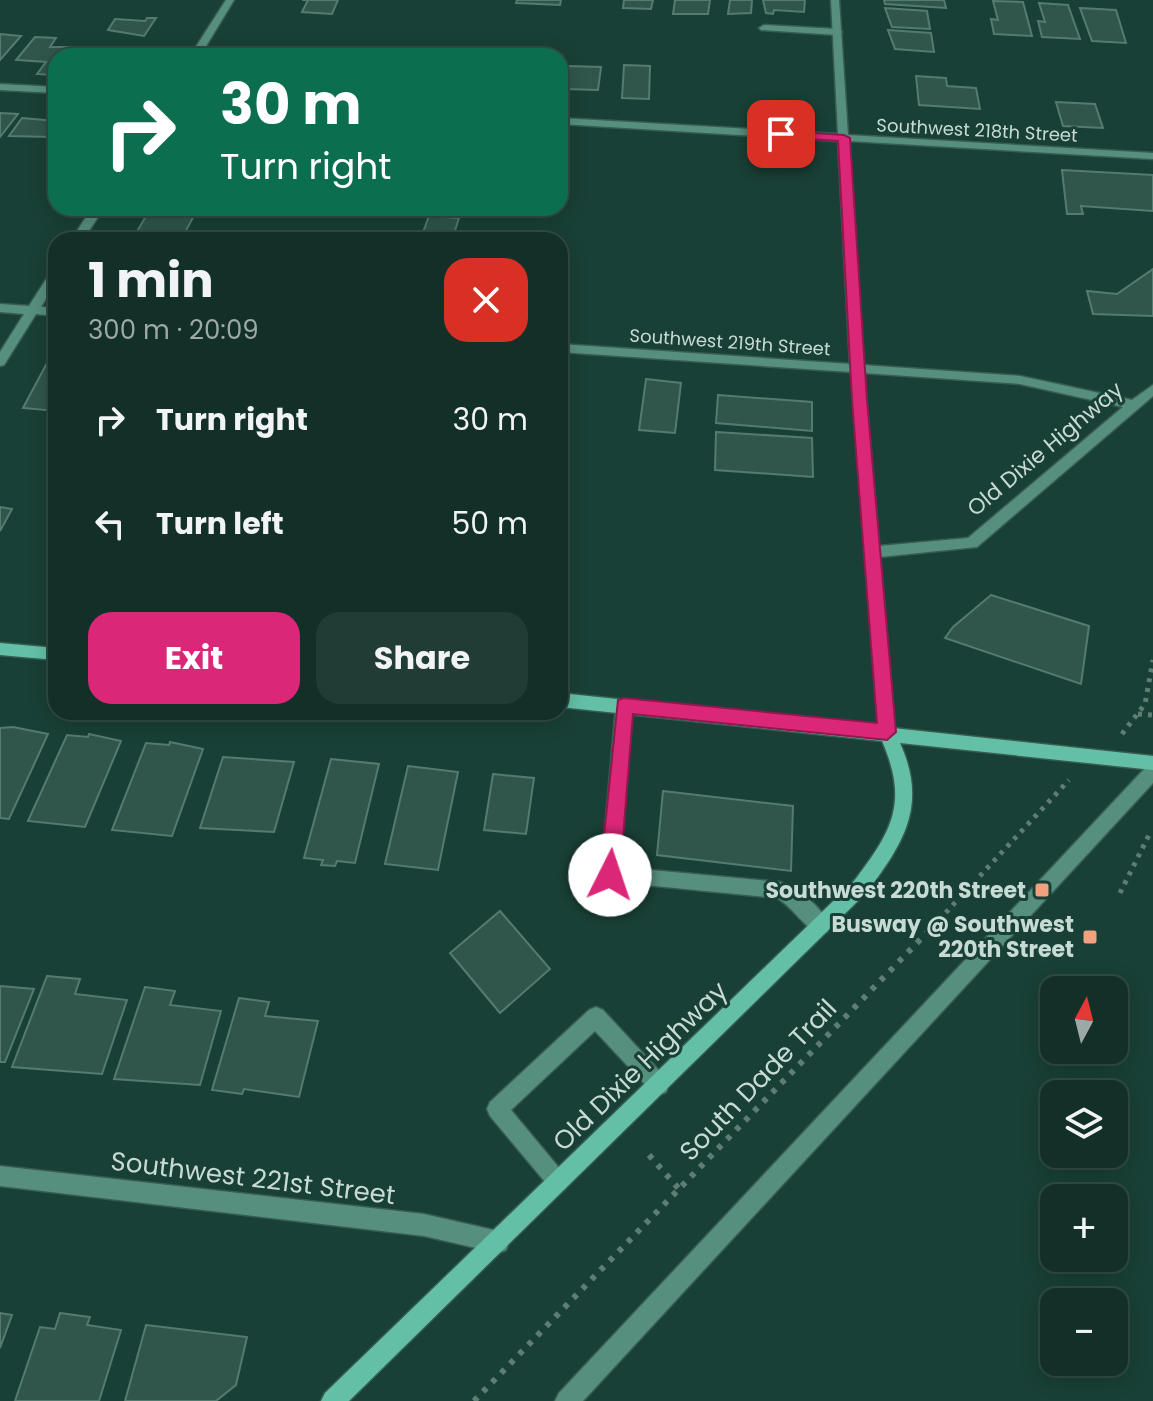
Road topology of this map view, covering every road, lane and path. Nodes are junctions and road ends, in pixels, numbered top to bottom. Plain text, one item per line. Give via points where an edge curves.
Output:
1 (230, 0) edge
2 (835, 0) edge
3 (764, 28) dead end
4 (837, 32) junction
5 (200, 48) edge
6 (0, 87) edge
7 (48, 90) edge
8 (568, 121) edge
9 (844, 138) junction
10 (1153, 156) edge
11 (48, 285) edge
12 (0, 308) edge
13 (32, 310) junction
14 (48, 311) edge
15 (568, 349) edge
16 (0, 362) edge
17 (857, 369) junction
18 (1153, 389) edge
19 (1134, 405) junction
20 (871, 552) junction
21 (0, 649) edge
22 (48, 653) edge
23 (1153, 660) edge
24 (568, 701) edge
25 (624, 706) junction
26 (1138, 714) junction
27 (1153, 715) edge
28 (887, 732) junction
29 (1122, 734) dead end
30 (1153, 763) edge
31 (1153, 771) edge
32 (1066, 783) dead end
33 (1149, 835) dead end
34 (1120, 893) dead end
35 (821, 926) junction
36 (659, 1085) junction
37 (649, 1155) dead end
38 (0, 1176) edge
39 (558, 1182) junction
40 (680, 1190) junction
41 (498, 1242) junction
42 (333, 1401) edge
43 (474, 1401) edge
44 (567, 1401) edge

1 - 5 street
2 - 4 street
3 - 4 street
4 - 9 street
6 - 7 street
8 - 9 street, Southwest 218th Street
9 - 10 street, Southwest 218th Street
9 - 17 street
11 - 13 street
12 - 13 street
13 - 14 street
13 - 16 street
15 - 17 street, Southwest 219th Street
17 - 19 street, Southwest 219th Street via 1020,380
17 - 20 street
18 - 19 street, Old Dixie Highway
19 - 20 street, Old Dixie Highway via 972,543
20 - 28 street
21 - 22 street
23 - 26 path via 1145,704
24 - 25 street
25 - 28 street
25 - 35 street via 610,875 780,890
26 - 27 path
26 - 29 path
28 - 30 street
28 - 35 street, Old Dixie Highway via 904,778 900,822 892,845
31 - 44 street
32 - 40 path, South Dade Trail
33 - 34 path
35 - 36 street, Old Dixie Highway
36 - 39 street, Old Dixie Highway
36 - 39 street via 596,1017 497,1109
37 - 40 path
38 - 41 street, Southwest 221st Street via 424,1225
39 - 41 street, Old Dixie Highway
40 - 43 path, South Dade Trail
41 - 42 street, Old Dixie Highway

